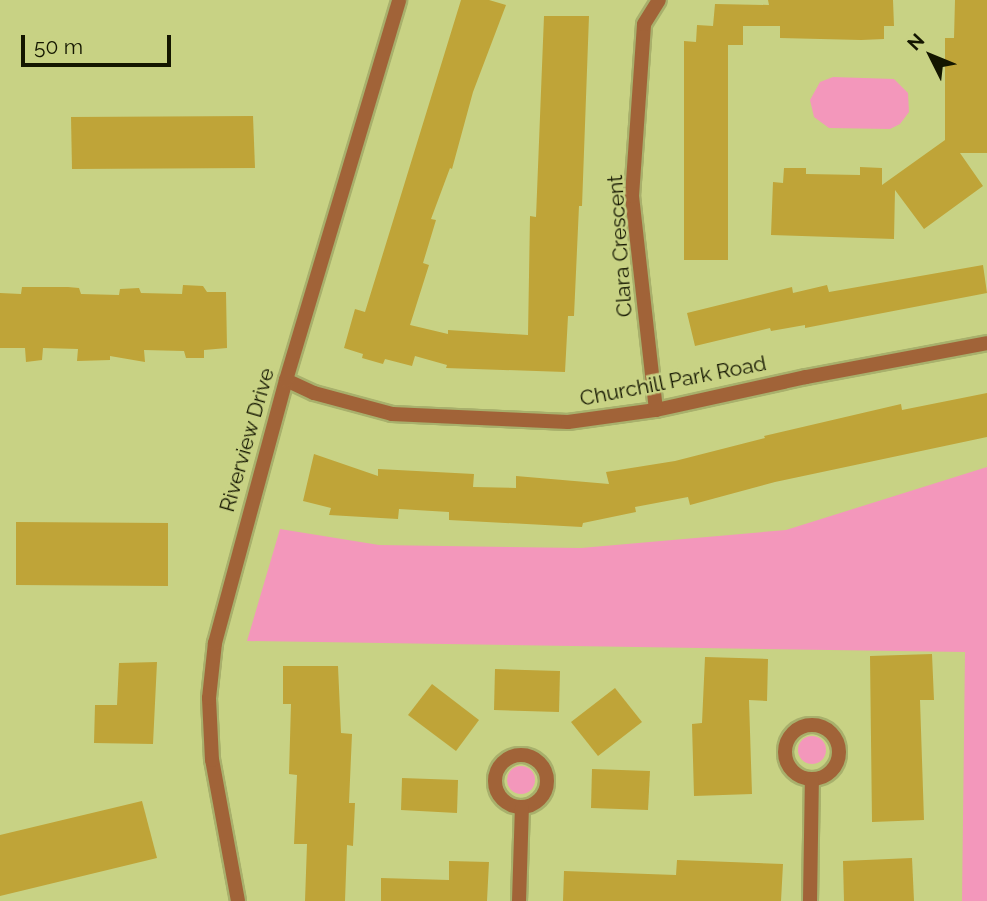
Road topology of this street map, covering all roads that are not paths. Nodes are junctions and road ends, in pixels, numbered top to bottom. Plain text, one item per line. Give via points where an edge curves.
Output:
1 (399, 0) edge
2 (659, 0) edge
3 (987, 343) edge
4 (286, 380) junction
5 (656, 410) junction
6 (812, 779) dead end
7 (522, 808) dead end
8 (237, 901) edge
9 (519, 901) edge
10 (810, 901) edge

1 - 4 street, Riverview Drive
2 - 5 street, Clara Crescent via 643,24 632,196
3 - 5 street, Churchill Park Road
4 - 5 street, Churchill Park Road via 321,395 421,418 568,422
4 - 8 street, Riverview Drive via 229,584 215,643 209,698 213,770
6 - 10 street
7 - 9 street

